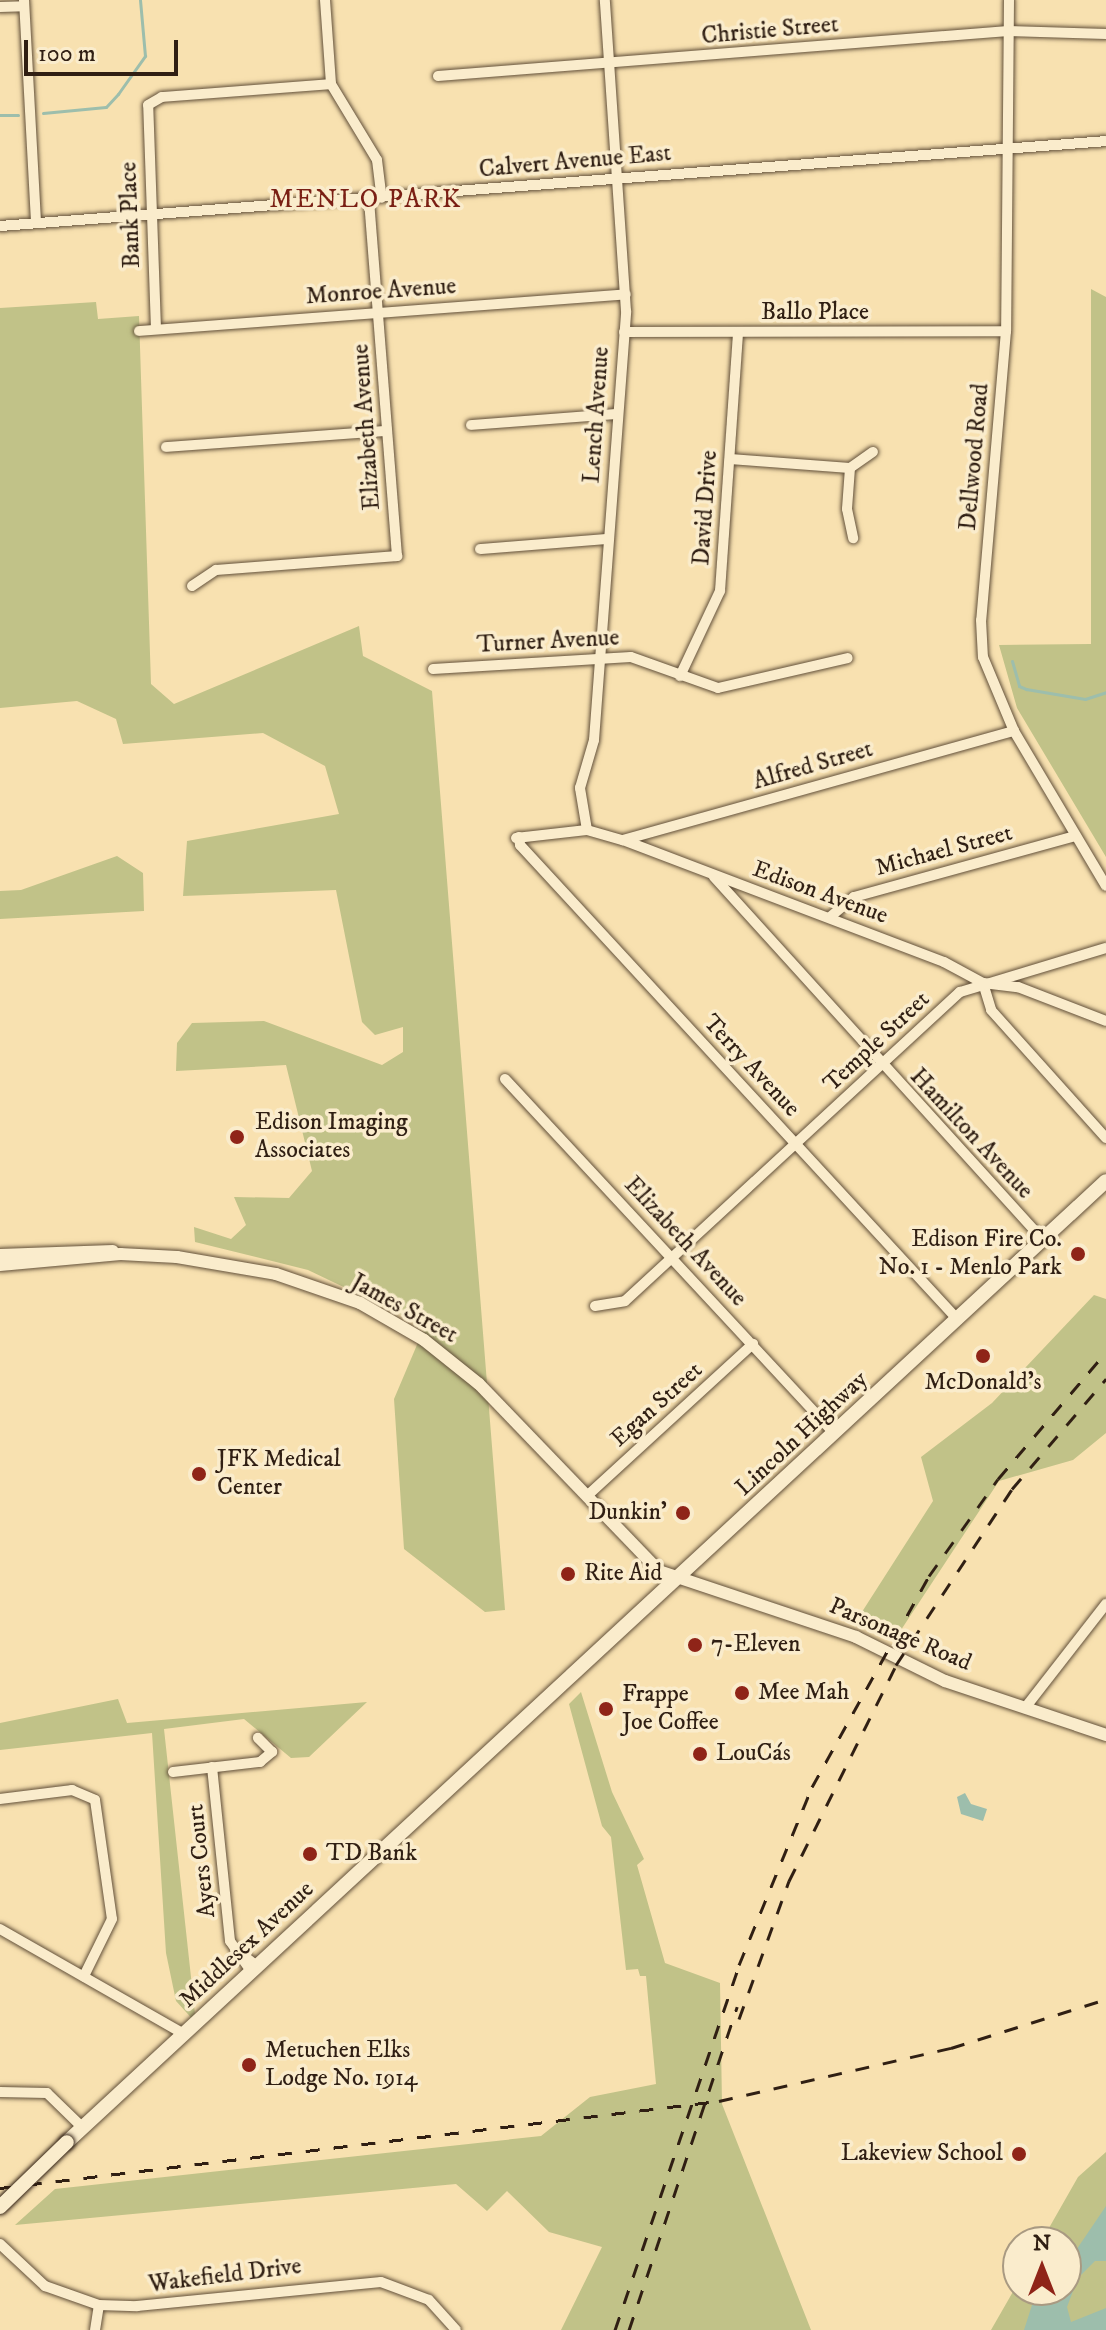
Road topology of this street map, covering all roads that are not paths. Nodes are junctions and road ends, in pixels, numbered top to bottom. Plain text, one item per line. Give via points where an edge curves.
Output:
1 (325, 0) edge
2 (605, 0) edge
3 (1009, 0) edge
4 (24, 3) edge
5 (0, 7) edge
6 (1008, 31) junction
7 (1106, 34) edge
8 (607, 64) junction
9 (438, 76) dead end
10 (331, 84) junction
11 (1106, 141) edge
12 (1010, 149) junction
13 (617, 178) junction
14 (382, 198) junction
15 (369, 199) junction
16 (150, 215) junction
17 (36, 223) junction
18 (0, 226) edge
19 (626, 294) junction
20 (378, 312) junction
21 (156, 329) junction
22 (139, 331) dead end
23 (1006, 331) junction
24 (624, 332) junction
25 (738, 333) junction
26 (618, 414) junction
27 (471, 425) dead end
28 (386, 431) junction
29 (166, 447) dead end
30 (873, 452) dead end
31 (730, 459) junction
32 (850, 468) junction
33 (853, 538) dead end
34 (608, 539) junction
35 (480, 549) dead end
36 (192, 586) dead end
37 (599, 657) junction
38 (848, 658) dead end
39 (433, 669) dead end
40 (680, 676) junction
41 (1014, 731) junction
42 (587, 830) junction
43 (1076, 836) junction
44 (516, 838) joint
45 (623, 840) junction
46 (712, 875) junction
47 (1106, 886) edge
48 (830, 917) junction
49 (1106, 948) edge
50 (983, 983) junction
51 (1106, 1021) edge
52 (880, 1067) junction
53 (505, 1079) dead end
54 (1106, 1138) edge
55 (796, 1145) junction
56 (1106, 1181) edge
57 (1043, 1240) junction
58 (120, 1254) junction
59 (0, 1255) edge
60 (673, 1258) junction
61 (0, 1265) edge
62 (595, 1306) dead end
63 (958, 1320) junction
64 (753, 1344) junction
65 (834, 1433) junction
66 (588, 1495) junction
67 (677, 1579) junction
68 (1106, 1604) edge
69 (1025, 1708) junction
70 (526, 1718) joint
71 (1106, 1735) edge
72 (258, 1738) dead end
73 (212, 1767) junction
74 (173, 1772) dead end
75 (0, 1799) edge
76 (0, 1929) edge
77 (254, 1968) junction
78 (84, 1976) junction
79 (184, 2034) junction
80 (0, 2092) edge
81 (82, 2127) junction
82 (0, 2207) edge
83 (0, 2244) edge
84 (99, 2305) junction
85 (95, 2330) edge
86 (456, 2330) edge

1 - 10 street
2 - 8 street, Lench Avenue
3 - 6 street, Dellwood Road
4 - 5 street
4 - 17 street
6 - 7 street, Christie Street
6 - 8 street, Christie Street
6 - 12 street, Dellwood Road
8 - 9 street, Christie Street
8 - 13 street, Lench Avenue
10 - 14 street via 377,160
10 - 16 street, Bank Place via 151,100
11 - 12 street, Calvert Avenue East
12 - 13 street, Calvert Avenue East
12 - 23 street, Dellwood Road
13 - 14 street, Calvert Avenue East
13 - 19 street, Lench Avenue
14 - 15 street, Calvert Avenue East
15 - 16 street, Calvert Avenue East
15 - 20 street, Elizabeth Avenue
16 - 17 street, Calvert Avenue East
16 - 21 street, Bank Place
17 - 18 street, Calvert Avenue East
19 - 20 street, Monroe Avenue
19 - 24 street, Lench Avenue
20 - 21 street, Monroe Avenue
20 - 28 street, Elizabeth Avenue
21 - 22 street, Monroe Avenue
23 - 25 street, Ballo Place
23 - 41 street, Dellwood Road via 981,629 987,672
24 - 25 street, Ballo Place
24 - 26 street, Lench Avenue
25 - 31 street, David Drive
26 - 27 street
26 - 34 street, Lench Avenue
28 - 29 street
28 - 36 street, Elizabeth Avenue via 397,556 216,570
30 - 32 street
31 - 32 street
31 - 40 street, David Drive via 720,591
32 - 33 street via 847,509
34 - 35 street
34 - 37 street, Lench Avenue
37 - 39 street, Turner Avenue
37 - 40 street, Turner Avenue via 646,659
37 - 42 street, Lench Avenue via 594,740 580,788
38 - 40 street, Turner Avenue via 735,688
41 - 43 street, Dellwood Road
41 - 45 street, Alfred Street
42 - 44 street, Edison Avenue
42 - 45 street, Edison Avenue
43 - 47 street, Dellwood Road
43 - 48 street, Michael Street via 854,897
44 - 55 street, Terry Avenue
45 - 46 street, Edison Avenue
46 - 48 street, Edison Avenue
46 - 52 street, Hamilton Avenue
48 - 50 street, Edison Avenue
49 - 50 street, Temple Street
50 - 51 street, Edison Avenue via 1018,987
50 - 52 street, Temple Street via 960,992
50 - 54 street via 991,1010
52 - 55 street, Temple Street
52 - 57 street, Hamilton Avenue
53 - 60 street, Elizabeth Avenue
55 - 60 street, Temple Street
55 - 63 street, Terry Avenue
56 - 57 main road, Lincoln Highway
57 - 63 main road, Lincoln Highway
58 - 59 street, James Street via 91,1249
58 - 61 street, James Street
58 - 66 street, James Street via 177,1257 276,1274 360,1303 456,1364
60 - 62 street, Temple Street via 625,1301
60 - 64 street, Elizabeth Avenue
63 - 65 main road, Lincoln Highway
64 - 65 street, Elizabeth Avenue
64 - 66 street, Egan Street
65 - 67 main road, Lincoln Highway
66 - 67 street, James Street via 659,1571
67 - 69 street, Parsonage Road via 856,1637 945,1681
67 - 70 main road, Lincoln Highway
68 - 69 street
69 - 71 street, Parsonage Road
70 - 77 main road, Middlesex Avenue
72 - 73 street, Ayers Court via 272,1752 260,1762
73 - 74 street, Ayers Court
73 - 77 street, Ayers Court via 235,1949
75 - 78 street via 72,1790 95,1800 112,1919
76 - 78 street
77 - 79 main road, Middlesex Avenue
78 - 79 street
79 - 81 main road, Middlesex Avenue
80 - 81 street via 47,2093
81 - 82 main road, Middlesex Avenue, bridge
83 - 84 street, Wakefield Drive via 45,2286
84 - 85 street
84 - 86 street, Wakefield Drive via 137,2306 381,2282 429,2300

